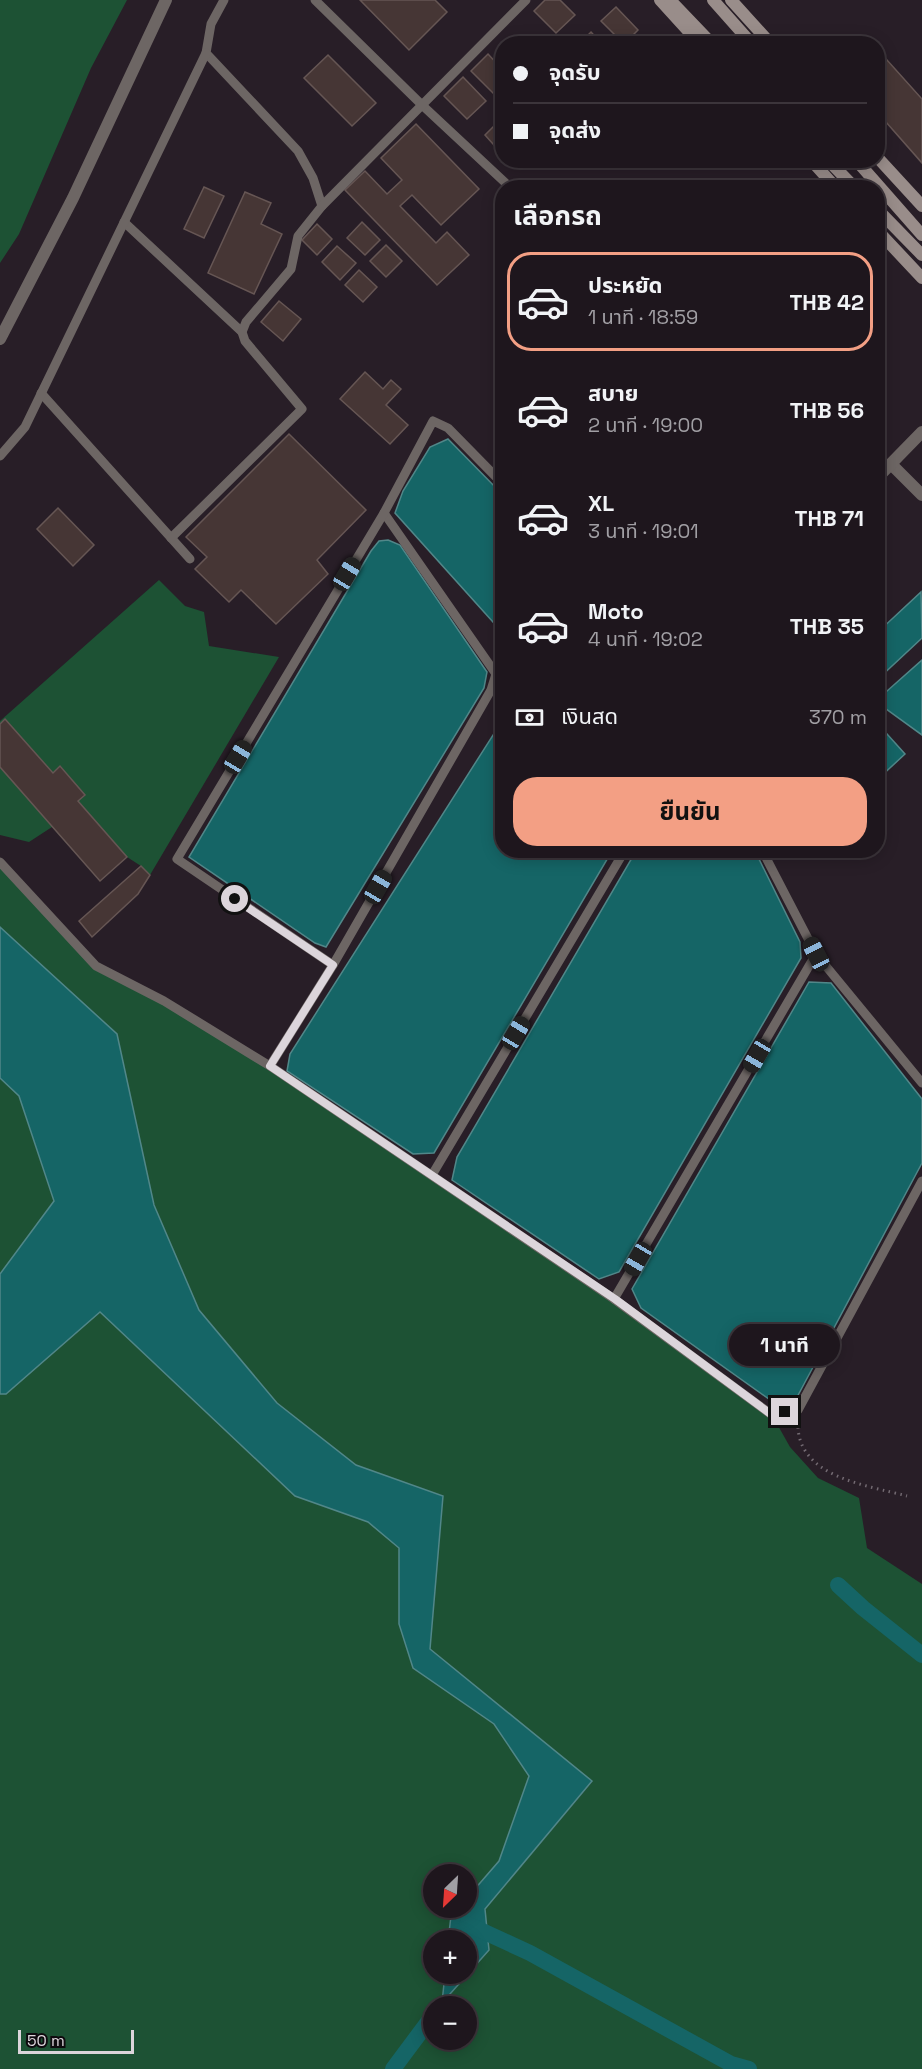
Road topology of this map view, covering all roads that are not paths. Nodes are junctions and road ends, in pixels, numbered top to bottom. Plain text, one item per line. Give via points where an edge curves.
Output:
1 (166, 0) edge
2 (224, 0) edge
3 (315, 0) edge
4 (526, 0) edge
5 (660, 0) edge
6 (670, 0) edge
7 (713, 0) edge
8 (731, 0) edge
9 (693, 36) edge
10 (704, 36) edge
11 (745, 36) edge
12 (764, 36) edge
13 (206, 53) junction
14 (422, 105) junction
15 (885, 166) edge
16 (818, 168) edge
17 (836, 168) edge
18 (863, 168) edge
19 (502, 180) edge
20 (829, 180) edge
21 (847, 180) edge
22 (874, 180) edge
23 (885, 193) edge
24 (322, 206) junction
25 (922, 206) edge
26 (885, 217) edge
27 (124, 222) junction
28 (922, 235) edge
29 (885, 238) edge
30 (922, 255) edge
31 (922, 278) edge
32 (242, 332) junction
33 (0, 339) edge
34 (41, 393) junction
35 (922, 432) edge
36 (0, 456) edge
37 (891, 464) junction
38 (885, 470) edge
39 (495, 476) edge
40 (922, 495) edge
41 (384, 513) junction
42 (171, 538) junction
43 (190, 559) dead end
44 (495, 673) edge
45 (495, 677) edge
46 (620, 858) edge
47 (766, 858) edge
48 (0, 862) edge
49 (816, 954) junction
50 (333, 965) junction
51 (270, 1066) junction
52 (922, 1083) edge
53 (432, 1175) junction
54 (922, 1181) edge
55 (615, 1299) junction

1 - 33 street via 73,198
2 - 13 lane via 211,24
3 - 14 lane
4 - 14 lane
5 - 9 main road
6 - 10 main road
7 - 11 main road
8 - 12 main road
13 - 24 lane via 298,151
13 - 27 lane
14 - 19 lane
14 - 24 lane
15 - 25 main road
16 - 20 main road
17 - 21 main road
18 - 22 main road
23 - 28 main road
24 - 32 lane via 298,236 291,269
26 - 30 main road
27 - 32 lane
27 - 34 lane
29 - 31 main road
32 - 42 lane via 244,341 302,409
34 - 36 lane via 25,427
34 - 42 lane
35 - 37 street
37 - 38 street
37 - 40 street
39 - 41 lane via 448,428 433,421
41 - 44 lane
41 - 50 lane via 177,859
42 - 43 lane
45 - 50 lane
46 - 53 lane
47 - 49 lane
48 - 51 lane via 96,966 164,1001
49 - 52 lane
49 - 55 lane
50 - 51 lane
51 - 53 lane
53 - 55 lane
54 - 55 lane via 798,1410 772,1415

